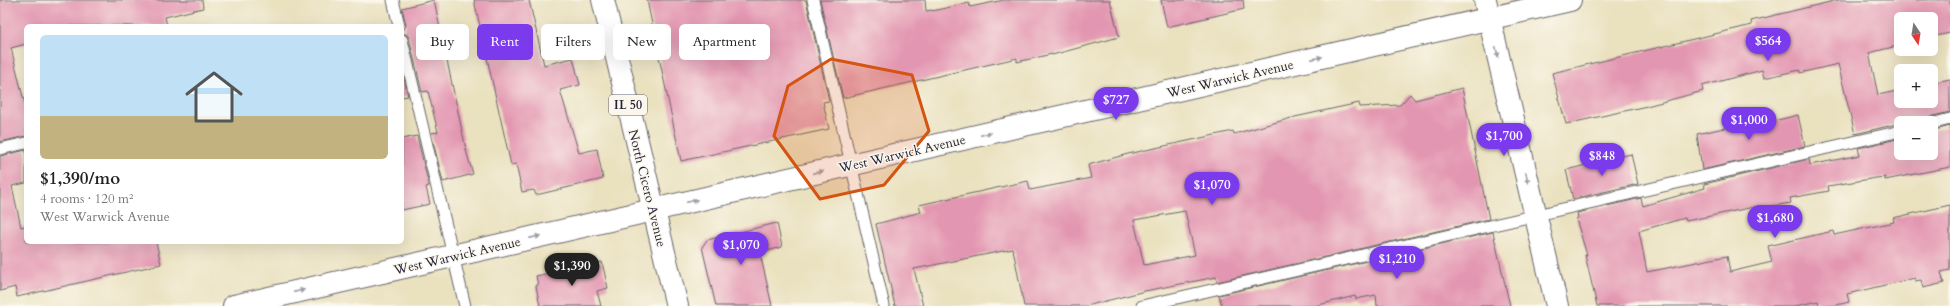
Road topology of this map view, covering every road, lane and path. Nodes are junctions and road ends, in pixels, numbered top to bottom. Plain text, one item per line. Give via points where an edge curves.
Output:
1 (393, 0) edge
2 (603, 0) edge
3 (813, 0) edge
4 (1570, 0) edge
5 (1487, 9) edge
6 (399, 24) edge
7 (404, 57) edge
8 (1950, 119) edge
9 (1938, 122) edge
10 (1894, 132) edge
11 (24, 143) edge
12 (0, 149) edge
13 (851, 165) junction
14 (654, 210) junction
15 (1535, 215) junction
16 (453, 256) junction
17 (234, 306) edge
18 (465, 306) edge
19 (677, 306) edge
20 (884, 306) edge
21 (1142, 306) edge
22 (1556, 306) edge

1 - 6 lane
2 - 14 street, North Cicero Avenue / IL 50
3 - 13 lane
4 - 5 street, West Warwick Avenue
13 -> 5 street, West Warwick Avenue
5 -> 15 street
7 - 16 lane
8 - 9 lane
10 - 15 lane
11 - 12 lane
14 -> 13 street, West Warwick Avenue
13 - 20 lane
16 -> 14 street, West Warwick Avenue
14 - 19 street, North Cicero Avenue / IL 50
15 - 21 lane
15 - 22 street
17 -> 16 street, West Warwick Avenue
16 - 18 lane

